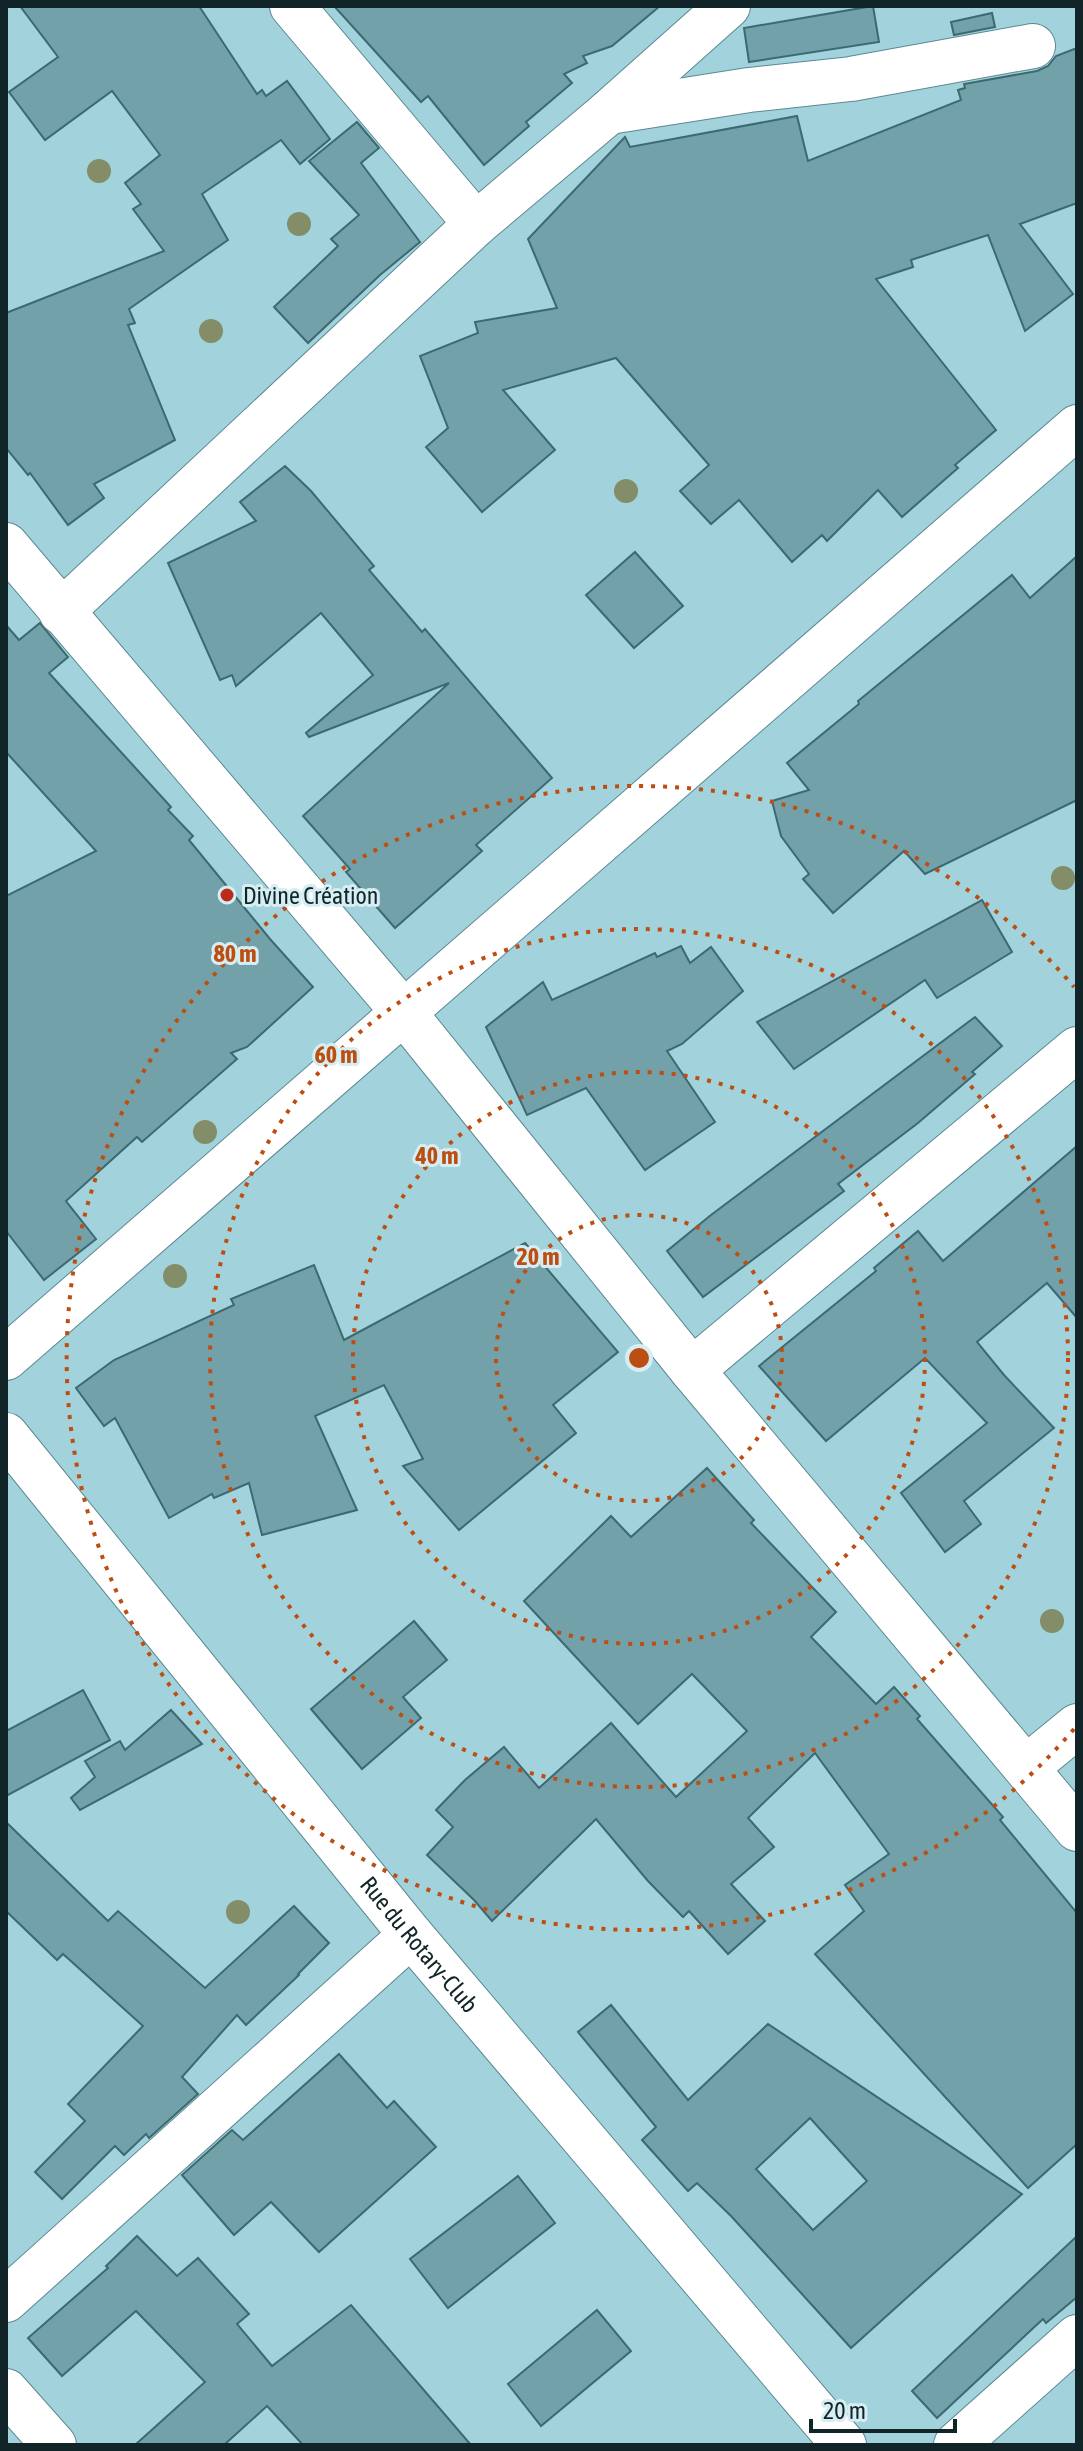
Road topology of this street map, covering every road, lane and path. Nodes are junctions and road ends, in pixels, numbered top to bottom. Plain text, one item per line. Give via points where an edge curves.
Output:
1 (292, 6) edge
2 (728, 6) edge
3 (1033, 46) dead end
4 (609, 112) junction
5 (476, 224) junction
6 (1077, 427) edge
7 (6, 545) edge
8 (61, 612) junction
9 (405, 1014) junction
10 (1077, 1049) edge
11 (6, 1358) edge
12 (692, 1370) junction
13 (6, 1435) edge
14 (1077, 1726) edge
15 (1027, 1767) junction
16 (1077, 1829) edge
17 (411, 1935) junction
18 (6, 2300) edge
19 (1077, 2337) edge
20 (6, 2391) edge
21 (54, 2445) edge
22 (844, 2445) edge
23 (956, 2445) edge

1 - 5 street
2 - 4 street
3 - 4 street via 851,79
4 - 5 street
5 - 8 street
6 - 9 street
7 - 8 street
8 - 9 street
9 - 11 street
9 - 12 street
10 - 12 street
12 - 15 street
13 - 17 street, Rue du Rotary-Club
14 - 15 street
15 - 16 street
17 - 18 street
17 - 22 street, Rue du Rotary-Club
19 - 23 street
20 - 21 street

